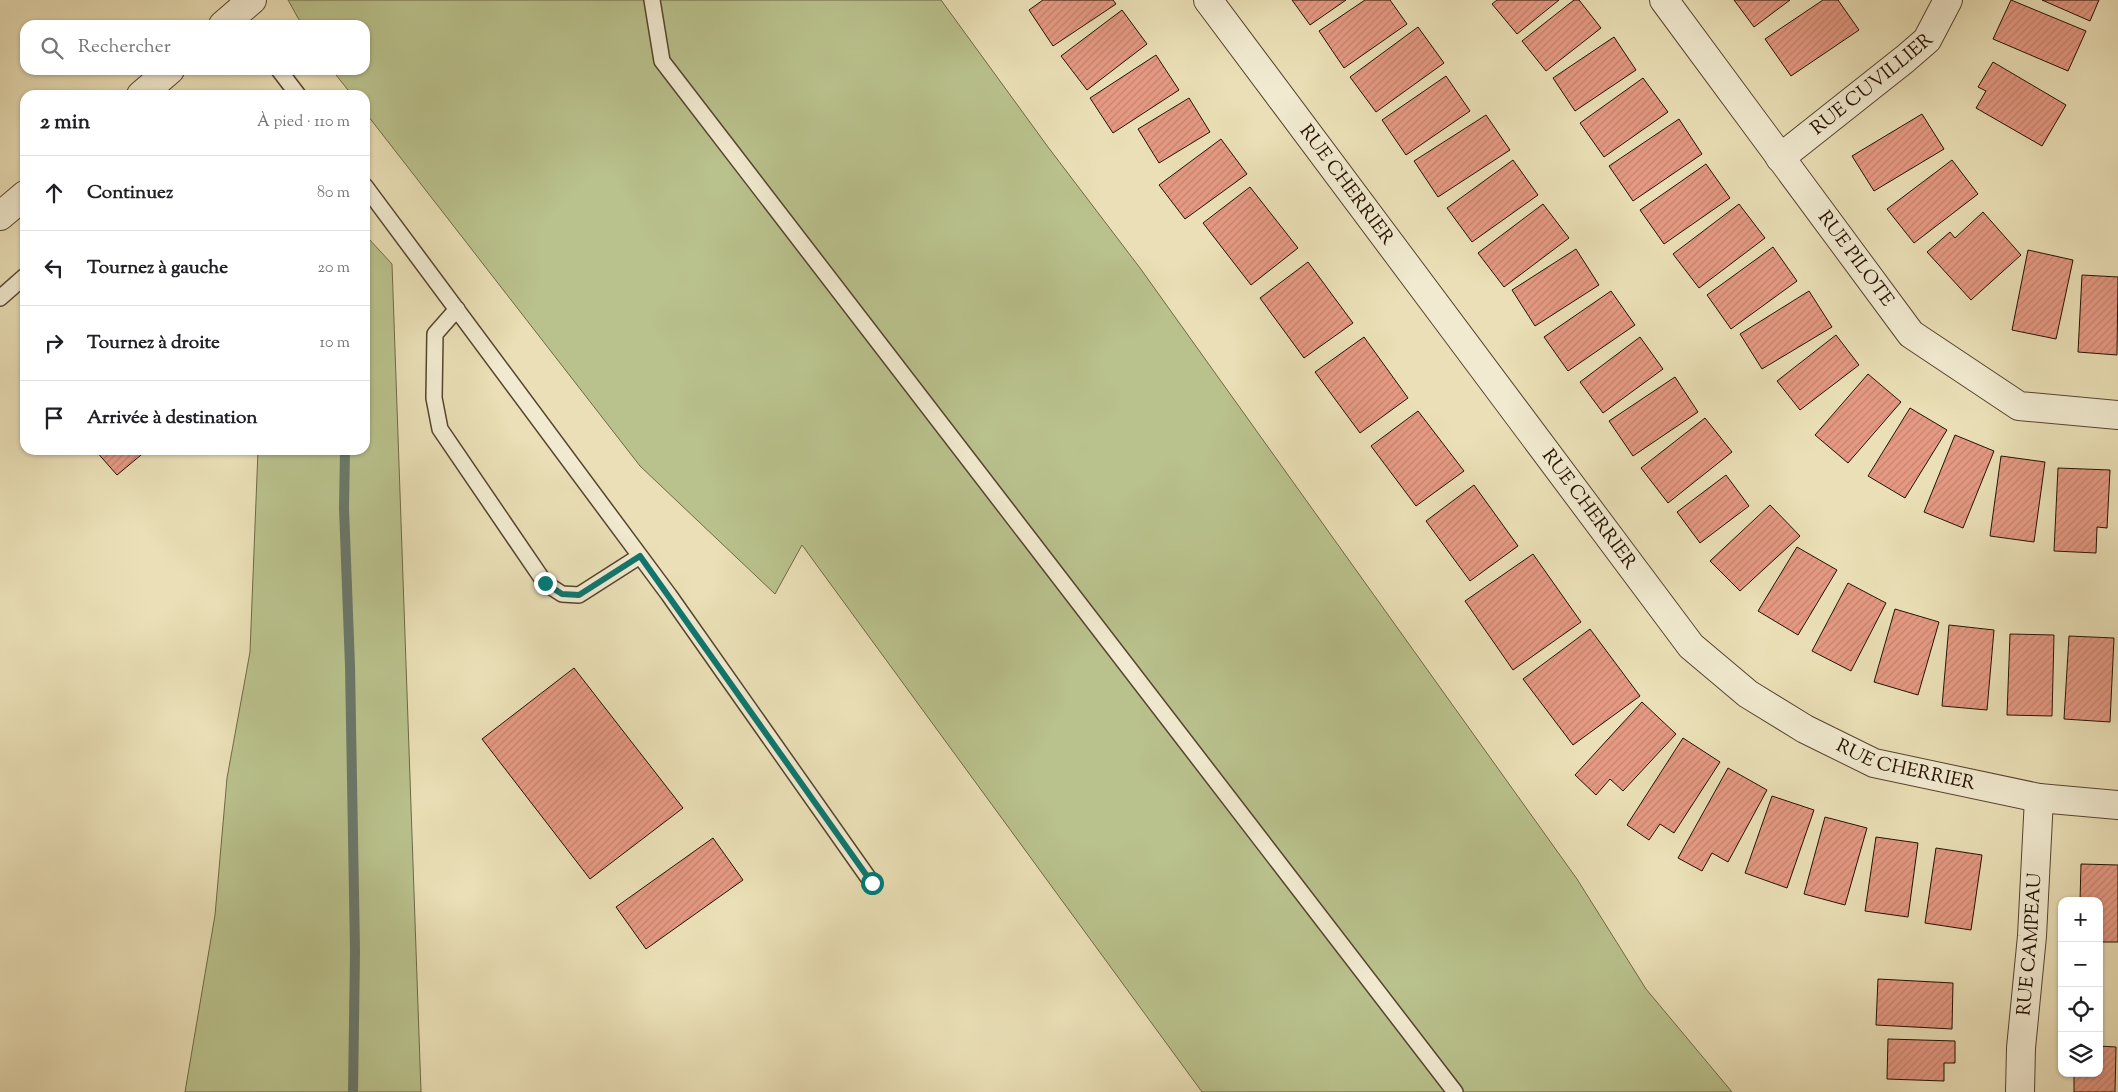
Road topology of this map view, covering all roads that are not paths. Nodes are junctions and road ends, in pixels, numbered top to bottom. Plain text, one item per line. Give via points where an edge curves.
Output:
1 (652, 0) edge
2 (1208, 0) edge
3 (1664, 0) edge
4 (1948, 0) edge
5 (164, 75) edge
6 (283, 75) edge
7 (147, 90) edge
8 (294, 90) edge
9 (1780, 158) junction
10 (370, 193) edge
11 (20, 199) edge
12 (0, 216) edge
13 (20, 280) edge
14 (0, 298) edge
15 (457, 309) junction
16 (2118, 415) edge
17 (640, 556) junction
18 (2039, 798) junction
19 (2118, 805) edge
20 (872, 883) dead end
21 (1455, 1092) edge
22 (2020, 1092) edge

1 - 21 lane via 662,61
2 - 18 street, RUE CHERRIER via 1691,646 1748,694 1805,729 1874,763
3 - 9 street, RUE PILOTE
4 - 9 street, RUE CUVILLIER via 1926,40 1905,60
5 - 7 street
6 - 8 lane
9 - 16 street, RUE PILOTE via 1911,334 2019,406
10 - 15 lane
11 - 12 street
13 - 14 lane
15 - 17 lane
15 - 17 lane via 435,334 434,398 440,429 545,583 562,594 579,595
17 - 20 lane
18 - 19 street, RUE CHERRIER
18 - 22 street, RUE CAMPEAU

